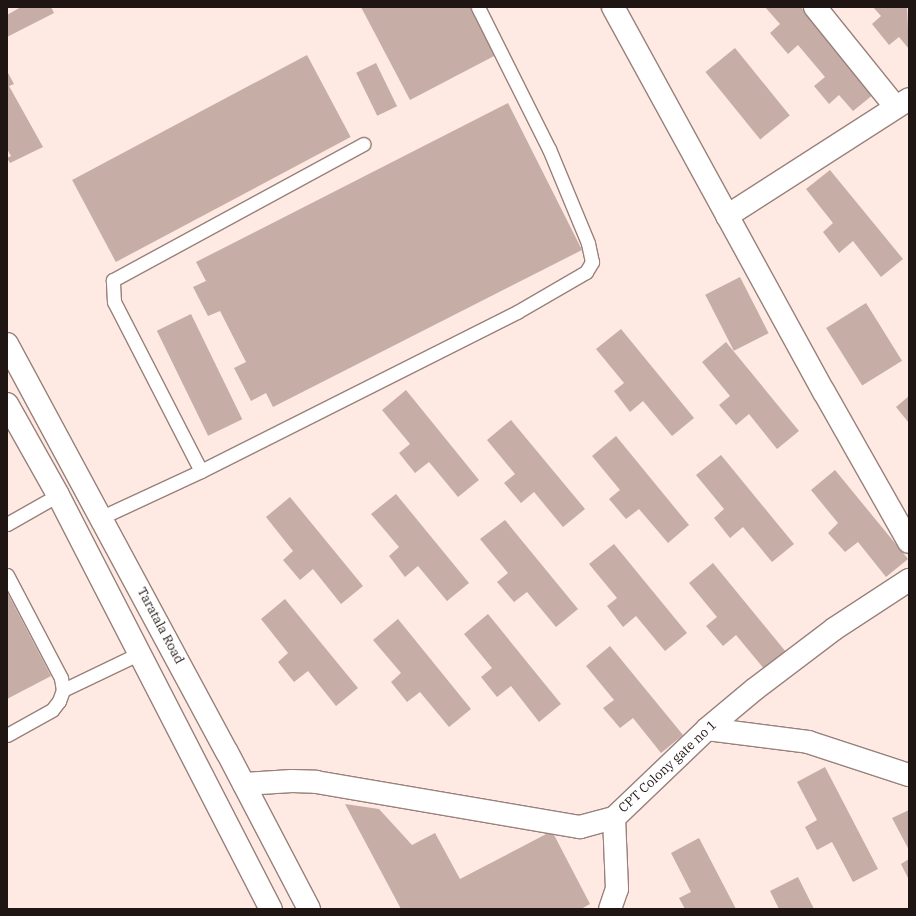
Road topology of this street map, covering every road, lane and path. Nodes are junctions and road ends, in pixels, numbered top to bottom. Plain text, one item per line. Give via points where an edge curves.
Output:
1 (478, 7) edge
2 (613, 7) edge
3 (815, 7) edge
4 (902, 102) edge
5 (364, 144) dead end
6 (727, 216) junction
7 (7, 344) edge
8 (7, 404) edge
9 (201, 471) junction
10 (58, 495) junction
11 (102, 517) junction
12 (7, 524) edge
13 (909, 542) edge
14 (7, 575) edge
15 (909, 580) edge
16 (138, 654) junction
17 (63, 690) junction
18 (707, 730) junction
19 (7, 735) edge
20 (228, 752) junction
21 (198, 767) junction
22 (909, 775) edge
23 (244, 784) junction
24 (614, 818) junction
25 (271, 909) edge
26 (309, 909) edge
27 (610, 909) edge

1 - 9 lane via 549,149 588,242 592,262 586,272 517,312
2 - 6 street
3 - 4 street
4 - 6 street
5 - 9 lane via 113,280 114,302
6 - 13 street
7 - 11 street, Taratala Road
8 - 10 street
9 - 11 lane
10 - 12 lane
10 - 16 street
11 - 20 street, Taratala Road
14 - 17 lane via 61,678
15 - 18 street, CPT Colony gate no 1 via 834,629 755,689
16 - 17 lane
16 - 21 street
17 - 19 lane via 52,710
18 - 22 street via 808,742
18 - 24 street, CPT Colony gate no 1
20 - 21 street
20 - 23 street, Taratala Road
21 - 25 street
23 - 24 street, CPT Colony gate no 1 via 316,782 580,827
23 - 26 street, Taratala Road
24 - 27 street via 616,889

